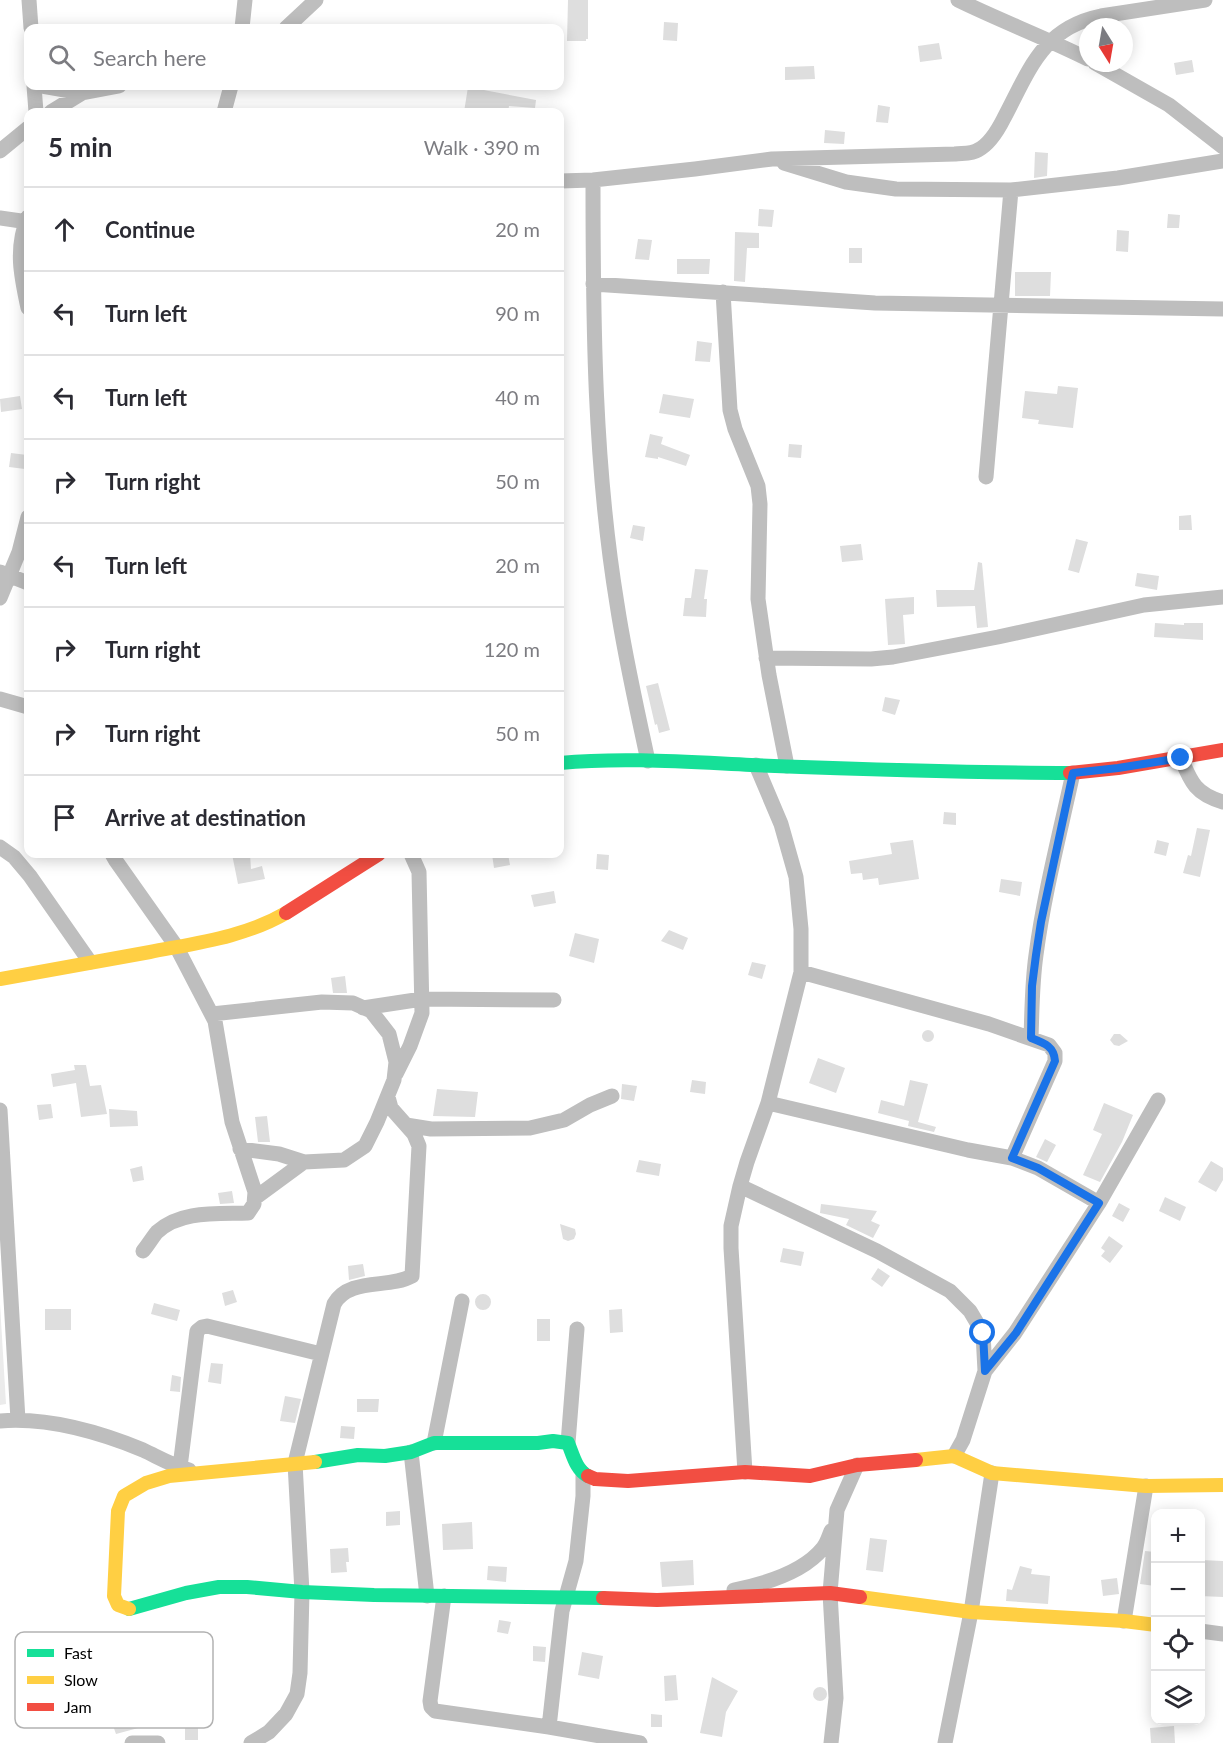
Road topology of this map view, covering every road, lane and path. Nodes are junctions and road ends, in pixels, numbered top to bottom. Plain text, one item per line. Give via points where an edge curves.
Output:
1 (29, 0) edge
2 (245, 0) edge
3 (316, 0) edge
4 (958, 0) edge
5 (1205, 0) edge
6 (31, 24) edge
7 (242, 24) edge
8 (290, 24) edge
9 (1050, 40) junction
10 (1079, 54) edge
11 (1111, 72) edge
12 (34, 90) edge
13 (65, 90) edge
14 (98, 90) edge
15 (230, 90) edge
16 (82, 93) junction
17 (36, 108) edge
18 (58, 108) edge
19 (225, 108) edge
20 (24, 131) edge
21 (1223, 147) edge
22 (0, 151) edge
23 (772, 159) junction
24 (1223, 161) edge
25 (593, 180) junction
26 (564, 182) edge
27 (1011, 190) junction
28 (0, 218) edge
29 (24, 220) edge
30 (24, 233) edge
31 (593, 284) junction
32 (24, 287) edge
33 (723, 292) junction
34 (1000, 304) junction
35 (1223, 309) edge
36 (986, 477) dead end
37 (24, 533) edge
38 (5, 573) edge
39 (24, 581) edge
40 (1223, 597) edge
41 (0, 598) edge
42 (766, 658) junction
43 (0, 699) edge
44 (24, 706) edge
45 (1223, 750) edge
46 (1181, 758) junction
47 (648, 761) junction
48 (564, 763) edge
49 (756, 765) junction
50 (787, 766) junction
51 (1073, 773) junction
52 (1223, 802) edge
53 (0, 847) edge
54 (114, 858) edge
55 (373, 858) edge
56 (413, 858) edge
57 (176, 946) junction
58 (90, 962) junction
59 (801, 972) junction
60 (0, 979) edge
61 (422, 999) junction
62 (554, 1000) dead end
63 (363, 1008) junction
64 (212, 1014) junction
65 (1031, 1038) junction
66 (394, 1080) junction
67 (612, 1096) dead end
68 (388, 1097) junction
69 (1158, 1100) dead end
70 (768, 1103) junction
71 (0, 1110) edge
72 (406, 1125) junction
73 (240, 1149) junction
74 (1012, 1158) junction
75 (304, 1162) junction
76 (740, 1186) junction
77 (255, 1198) junction
78 (1099, 1203) junction
79 (143, 1251) dead end
80 (462, 1301) dead end
81 (577, 1329) dead end
82 (321, 1354) junction
83 (985, 1371) junction
84 (18, 1420) junction
85 (0, 1421) edge
86 (434, 1443) junction
87 (568, 1443) junction
88 (411, 1452) junction
89 (954, 1456) junction
90 (295, 1463) junction
91 (857, 1465) junction
92 (180, 1467) junction
93 (196, 1472) junction
94 (745, 1472) junction
95 (583, 1473) junction
96 (992, 1473) junction
97 (1223, 1485) edge
98 (1146, 1486) junction
99 (837, 1510) junction
100 (302, 1593) junction
101 (830, 1593) junction
102 (427, 1596) junction
103 (444, 1596) junction
104 (566, 1596) junction
105 (657, 1600) junction
106 (970, 1612) junction
107 (1124, 1621) junction
108 (1151, 1624) edge
109 (1205, 1632) edge
110 (1223, 1634) edge
111 (549, 1727) junction
112 (132, 1743) edge
113 (158, 1743) edge
114 (250, 1743) edge
115 (640, 1743) edge
116 (831, 1743) edge
117 (945, 1743) edge

1 - 6 street
2 - 7 street
3 - 8 street
4 - 9 street
5 - 9 street via 1085,19
9 - 10 street
9 - 23 street via 1031,65 995,133 976,152
11 - 21 street via 1168,105
12 - 17 street
13 - 16 street
14 - 16 street
15 - 19 street
16 - 18 street
20 - 22 street
23 - 25 street
23 - 27 street via 846,182 896,189
24 - 27 street
25 - 26 street
25 - 31 street
27 - 34 street
28 - 29 street
30 - 32 street via 19,253
31 - 33 street
31 - 47 street via 596,403 616,603
33 - 34 street via 875,303
33 - 42 street via 730,410 758,486 758,599
34 - 35 street
34 - 36 street
37 - 38 street via 19,552
38 - 39 street
38 - 41 street
40 - 42 street via 1144,605 892,657
42 - 50 street
43 - 44 street
45 - 46 street
46 - 51 street
46 - 52 street via 1198,789
47 - 48 street
47 - 49 street
49 - 50 street
49 - 59 street via 781,824 796,877
50 - 51 street
51 - 65 street via 1041,922 1032,986
53 - 58 street via 30,876
54 - 57 street
55 - 57 street via 271,922
56 - 61 street via 419,872
57 - 58 street
57 - 64 street
58 - 60 street
59 - 65 street
59 - 70 street
61 - 62 street
61 - 63 street
61 - 66 street via 422,1013
63 - 64 street via 353,1003 322,1002
63 - 66 street via 371,1011 389,1035 396,1062
64 - 73 street
65 - 74 street via 1049,1046 1055,1061
66 - 68 street
67 - 72 street via 564,1120 530,1128 431,1129
68 - 72 street via 391,1108
68 - 75 street via 365,1146 344,1160
69 - 78 street
70 - 74 street
70 - 76 street
71 - 84 street
72 - 82 street via 419,1146 412,1276 343,1292 334,1304
73 - 75 street
73 - 77 street
74 - 78 street via 1038,1168
75 - 77 street
76 - 83 street via 951,1291 983,1333
76 - 94 street via 731,1226 731,1248
77 - 79 street via 248,1213 204,1214 176,1220 158,1232
78 - 83 street via 1016,1333
80 - 86 street
81 - 87 street
82 - 90 street
82 - 92 street via 202,1327 196,1336
83 - 89 street
84 - 85 street
84 - 92 street via 95,1433
86 - 87 street
86 - 88 street
87 - 95 street
88 - 90 street
88 - 102 street
89 - 91 street
89 - 96 street
90 - 93 street
90 - 100 street
91 - 94 street via 810,1476
91 - 99 street
92 - 93 street
93 - 100 street via 146,1483 124,1496 118,1511 114,1596 118,1605 128,1609 219,1587
94 - 95 street via 628,1481 595,1479
95 - 104 street via 576,1561
96 - 98 street
96 - 106 street
97 - 98 street
98 - 107 street
99 - 101 street
99 - 105 street via 824,1547 801,1567 748,1587
100 - 102 street
100 - 114 street via 297,1694 286,1714
101 - 105 street
101 - 106 street
101 - 116 street via 836,1698
102 - 103 street
103 - 104 street
103 - 111 street via 431,1707 435,1711
104 - 105 street
104 - 111 street
106 - 107 street
106 - 117 street
107 - 108 street
109 - 110 street
111 - 115 street
112 - 113 street

